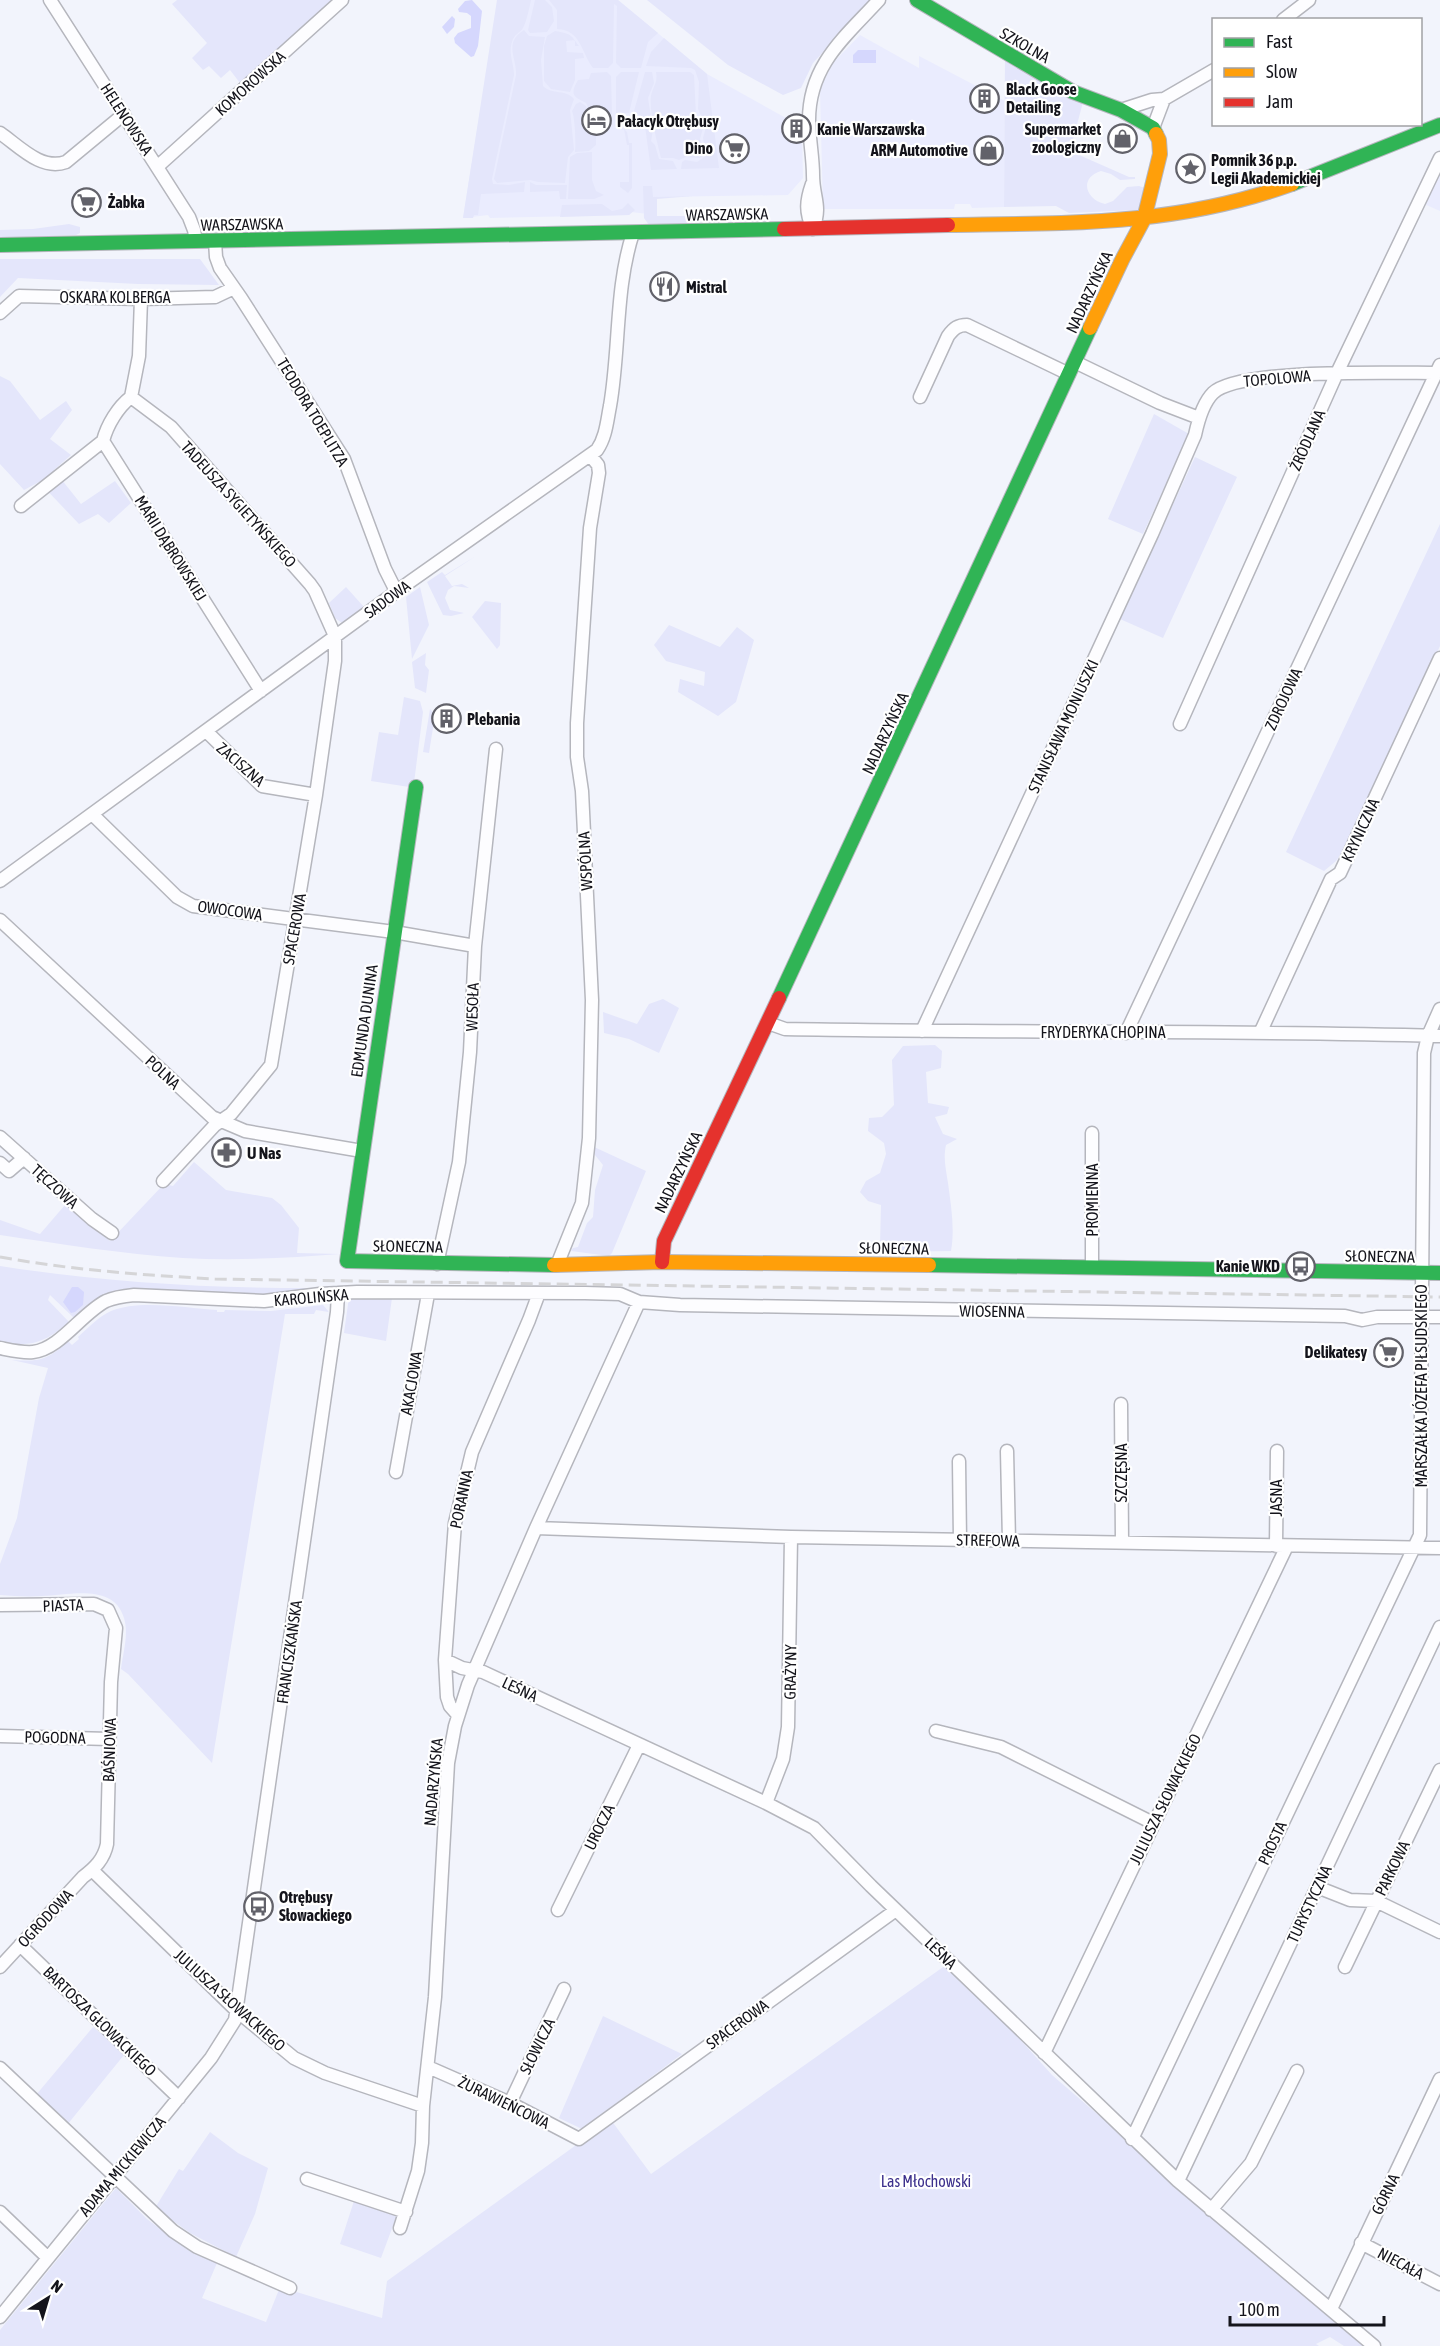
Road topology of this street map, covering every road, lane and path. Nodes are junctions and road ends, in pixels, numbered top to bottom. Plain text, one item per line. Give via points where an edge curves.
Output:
1 (50, 0) edge
2 (342, 0) edge
3 (879, 0) edge
4 (917, 0) edge
5 (1309, 0) edge
6 (1285, 18) edge
7 (1212, 71) edge
8 (1164, 99) junction
9 (1121, 110) junction
10 (124, 114) junction
11 (1440, 125) edge
12 (1153, 128) junction
13 (0, 133) edge
14 (1440, 158) edge
15 (157, 167) junction
16 (1143, 219) junction
17 (813, 229) junction
18 (633, 233) junction
19 (196, 241) junction
20 (215, 241) junction
21 (0, 245) edge
22 (234, 288) junction
23 (141, 299) junction
24 (0, 313) edge
25 (1072, 368) junction
26 (1438, 369) edge
27 (1337, 373) junction
28 (920, 397) dead end
29 (127, 401) junction
30 (1199, 418) junction
31 (103, 441) junction
32 (590, 456) junction
33 (21, 506) dead end
34 (396, 591) junction
35 (335, 636) junction
36 (1440, 658) edge
37 (261, 691) junction
38 (1180, 724) dead end
39 (206, 731) junction
40 (496, 749) dead end
41 (416, 786) dead end
42 (316, 795) junction
43 (92, 814) junction
44 (0, 881) edge
45 (297, 918) junction
46 (0, 920) edge
47 (394, 932) junction
48 (475, 946) junction
49 (1440, 1009) edge
50 (768, 1023) junction
51 (922, 1031) junction
52 (1126, 1032) junction
53 (1261, 1032) junction
54 (1434, 1036) edge
55 (221, 1122) junction
56 (1092, 1133) dead end
57 (0, 1137) edge
58 (362, 1151) junction
59 (24, 1158) junction
60 (0, 1163) edge
61 (163, 1181) dead end
62 (112, 1233) dead end
63 (347, 1261) joint
64 (662, 1262) junction
65 (437, 1264) junction
66 (557, 1265) junction
67 (1092, 1267) junction
68 (1422, 1273) junction
69 (1440, 1273) edge
70 (338, 1293) junction
71 (539, 1293) junction
72 (428, 1294) junction
73 (639, 1302) junction
74 (1421, 1317) junction
75 (1440, 1317) edge
76 (0, 1348) edge
77 (1121, 1404) dead end
78 (1007, 1451) dead end
79 (1277, 1451) dead end
80 (959, 1461) dead end
81 (396, 1472) dead end
82 (536, 1528) junction
83 (791, 1537) junction
84 (960, 1540) junction
85 (1009, 1540) junction
86 (1122, 1543) junction
87 (1282, 1546) junction
88 (1412, 1548) junction
89 (1440, 1548) edge
90 (0, 1605) edge
91 (116, 1626) joint
92 (1440, 1627) edge
93 (445, 1660) junction
94 (475, 1669) junction
95 (458, 1715) junction
96 (936, 1731) dead end
97 (0, 1736) edge
98 (109, 1739) junction
99 (639, 1744) junction
100 (1440, 1770) edge
101 (766, 1803) junction
102 (1153, 1823) junction
103 (92, 1870) junction
104 (1317, 1887) junction
105 (1376, 1901) junction
106 (558, 1910) dead end
107 (896, 1910) junction
108 (1440, 1932) edge
109 (20, 1945) junction
110 (0, 1967) edge
111 (1345, 1967) dead end
112 (564, 1989) dead end
113 (237, 2011) junction
114 (1044, 2053) junction
115 (428, 2067) junction
116 (0, 2068) edge
117 (1298, 2072) dead end
118 (1440, 2079) edge
119 (179, 2098) junction
120 (510, 2103) junction
121 (1435, 2103) edge
122 (423, 2106) junction
123 (579, 2139) joint
124 (1132, 2139) junction
125 (113, 2176) junction
126 (307, 2179) dead end
127 (1178, 2181) junction
128 (1211, 2210) junction
129 (0, 2212) edge
130 (405, 2212) junction
131 (400, 2228) dead end
132 (1361, 2243) junction
133 (48, 2258) junction
134 (1440, 2284) edge
135 (290, 2288) dead end
136 (1331, 2309) junction
137 (0, 2317) edge
138 (1374, 2346) edge

1 - 10 street, HELENOWSKA
2 - 15 street, KOMOROWSKA
3 - 17 street via 831,53 816,79 809,118 818,214
4 - 9 street, SZKOLNA via 1073,92
5 - 6 street
7 - 8 street
8 - 9 street
8 - 12 street
9 - 12 street, SZKOLNA
10 - 13 street via 58,165 34,158
10 - 15 street, HELENOWSKA
11 - 16 street, WARSZAWSKA via 1276,189 1198,211
12 - 16 street via 1161,147
14 - 27 street, ŹRÓDLANA
15 - 19 street, HELENOWSKA via 191,220
16 - 17 street, WARSZAWSKA
16 - 25 street, NADARZYŃSKA
17 - 18 street, WARSZAWSKA
18 - 20 street, WARSZAWSKA
18 - 32 street, SADOWA via 626,259 605,430
19 - 20 street, WARSZAWSKA
19 - 21 street, WARSZAWSKA
20 - 22 street, TEODORA TOEPLITZA via 218,265
22 - 23 street, OSKARA KOLBERGA via 215,297
22 - 34 street, TEODORA TOEPLITZA via 342,453
23 - 24 street, OSKARA KOLBERGA via 19,296
23 - 29 street via 139,356
25 - 28 street via 961,325 948,336
25 - 30 street
25 - 50 street, NADARZYŃSKA
26 - 27 street, TOPOLOWA
26 - 52 street, ZDROJOWA
27 - 30 street, TOPOLOWA via 1231,383 1213,393
27 - 38 street, ŹRÓDLANA
29 - 31 street
29 - 35 street, TADEUSZA SYGIETYŃSKIEGO via 171,428 310,584
30 - 51 street, STANISŁAWA MONIUSZKI via 1152,534
31 - 33 street
31 - 37 street, MARII DĄBROWSKIEJ
32 - 34 street, SADOWA
32 - 66 street, WSPÓLNA via 599,473 590,537 577,757 592,1000 591,1093 582,1203
34 - 35 street, SADOWA
35 - 37 street, SADOWA
35 - 42 street, SPACEROWA
36 - 53 street, KRYNICZNA
37 - 39 street, SADOWA
39 - 42 street, ZACISZNA via 262,786
39 - 43 street, SADOWA
40 - 48 street, WESOŁA
41 - 47 street, EDMUNDA DUNINA
42 - 45 street, SPACEROWA
43 - 44 street, SADOWA
43 - 45 street, OWOCOWA via 177,897 193,906
45 - 47 street, OWOCOWA
45 - 55 street, SPACEROWA via 270,1068
46 - 55 street, POLNA
47 - 48 street, OWOCOWA
47 - 58 street, EDMUNDA DUNINA
48 - 65 street, WESOŁA via 459,1162
49 - 54 street, MARSZAŁKA JÓZEFA PIŁSUDSKIEGO
50 - 51 street, FRYDERYKA CHOPINA via 785,1029
50 - 64 street, NADARZYŃSKA via 664,1240
51 - 52 street, FRYDERYKA CHOPINA
52 - 53 street, FRYDERYKA CHOPINA
53 - 54 street, FRYDERYKA CHOPINA
54 - 68 street, MARSZAŁKA JÓZEFA PIŁSUDSKIEGO via 1425,1053
55 - 58 street, POLNA via 245,1131
55 - 61 street, SPACEROWA
56 - 67 street, PROMIENNA
57 - 59 street, TĘCZOWA
58 - 63 street, EDMUNDA DUNINA
59 - 60 street via 9,1171
59 - 62 street, TĘCZOWA
63 - 65 street, SŁONECZNA
64 - 66 street, SŁONECZNA
64 - 67 street, SŁONECZNA
65 - 66 street, SŁONECZNA
67 - 68 street, SŁONECZNA
68 - 69 street, SŁONECZNA
68 - 74 street, MARSZAŁKA JÓZEFA PIŁSUDSKIEGO
70 - 72 street, KAROLIŃSKA
70 - 76 street, KAROLIŃSKA via 264,1301 122,1296 98,1306 41,1350
70 - 113 street, FRANCISZKAŃSKA
71 - 72 street, KAROLIŃSKA
71 - 73 street, KAROLIŃSKA via 620,1294
71 - 93 street, PORANNA via 472,1452 455,1523
72 - 81 street, AKACJOWA
73 - 74 street, WIOSENNA via 1345,1316 1360,1312 1377,1317
73 - 82 street, NADARZYŃSKA
74 - 75 street, WIOSENNA
74 - 88 street, MARSZAŁKA JÓZEFA PIŁSUDSKIEGO via 1419,1535
77 - 86 street, SZCZĘSNA
78 - 85 street
79 - 87 street, JASNA
80 - 84 street
82 - 83 street, STREFOWA
82 - 94 street, NADARZYŃSKA
83 - 84 street, STREFOWA
83 - 101 street, GRAŻYNY via 789,1728 783,1759
84 - 85 street, STREFOWA
85 - 86 street, STREFOWA
86 - 87 street, STREFOWA
87 - 88 street, STREFOWA
87 - 102 street, JULIUSZA SŁOWACKIEGO
88 - 89 street, STREFOWA
88 - 124 street, PROSTA
90 - 91 street, PIASTA via 94,1604 108,1610
91 - 98 street, BAŚNIOWA
92 - 104 street, TURYSTYCZNA
93 - 94 street, LEŚNA
93 - 95 street, PORANNA via 447,1697
94 - 95 street, NADARZYŃSKA
94 - 99 street, LEŚNA
95 - 115 street, NADARZYŃSKA via 448,1763
96 - 102 street via 1001,1747
97 - 98 street, POGODNA
98 - 103 street, BAŚNIOWA via 106,1846 104,1856
99 - 101 street, LEŚNA
99 - 106 street, UROCZA
100 - 105 street, PARKOWA
101 - 107 street, LEŚNA via 814,1828
102 - 114 street, JULIUSZA SŁOWACKIEGO
103 - 109 street, OGRODOWA
103 - 113 street, JULIUSZA SŁOWACKIEGO
104 - 105 street via 1350,1900
104 - 127 street, TURYSTYCZNA
105 - 108 street
105 - 111 street, PARKOWA
107 - 114 street, LEŚNA
107 - 123 street, SPACEROWA
109 - 110 street, OGRODOWA
109 - 119 street, BARTOSZA GŁOWACKIEGO
112 - 120 street, SŁOWICZA
113 - 119 street, ADAMA MICKIEWICZA via 226,2037
113 - 122 street, JULIUSZA SŁOWACKIEGO via 299,2061
114 - 124 street, LEŚNA
115 - 120 street, ŻURAWIEŃCOWA
115 - 122 street, NADARZYŃSKA
116 - 125 street
117 - 128 street via 1251,2163
118 - 121 street, GÓRNA
119 - 125 street, ADAMA MICKIEWICZA
120 - 123 street, ŻURAWIEŃCOWA
121 - 132 street, GÓRNA
122 - 130 street, NADARZYŃSKA via 418,2171
124 - 127 street, LEŚNA
125 - 133 street, ADAMA MICKIEWICZA
125 - 135 street via 197,2247
126 - 130 street
127 - 128 street, LEŚNA
128 - 136 street, LEŚNA
129 - 133 street
130 - 131 street, NADARZYŃSKA
132 - 134 street, NIECAŁA
132 - 136 street, GÓRNA
133 - 137 street, ADAMA MICKIEWICZA
136 - 138 street, LEŚNA

